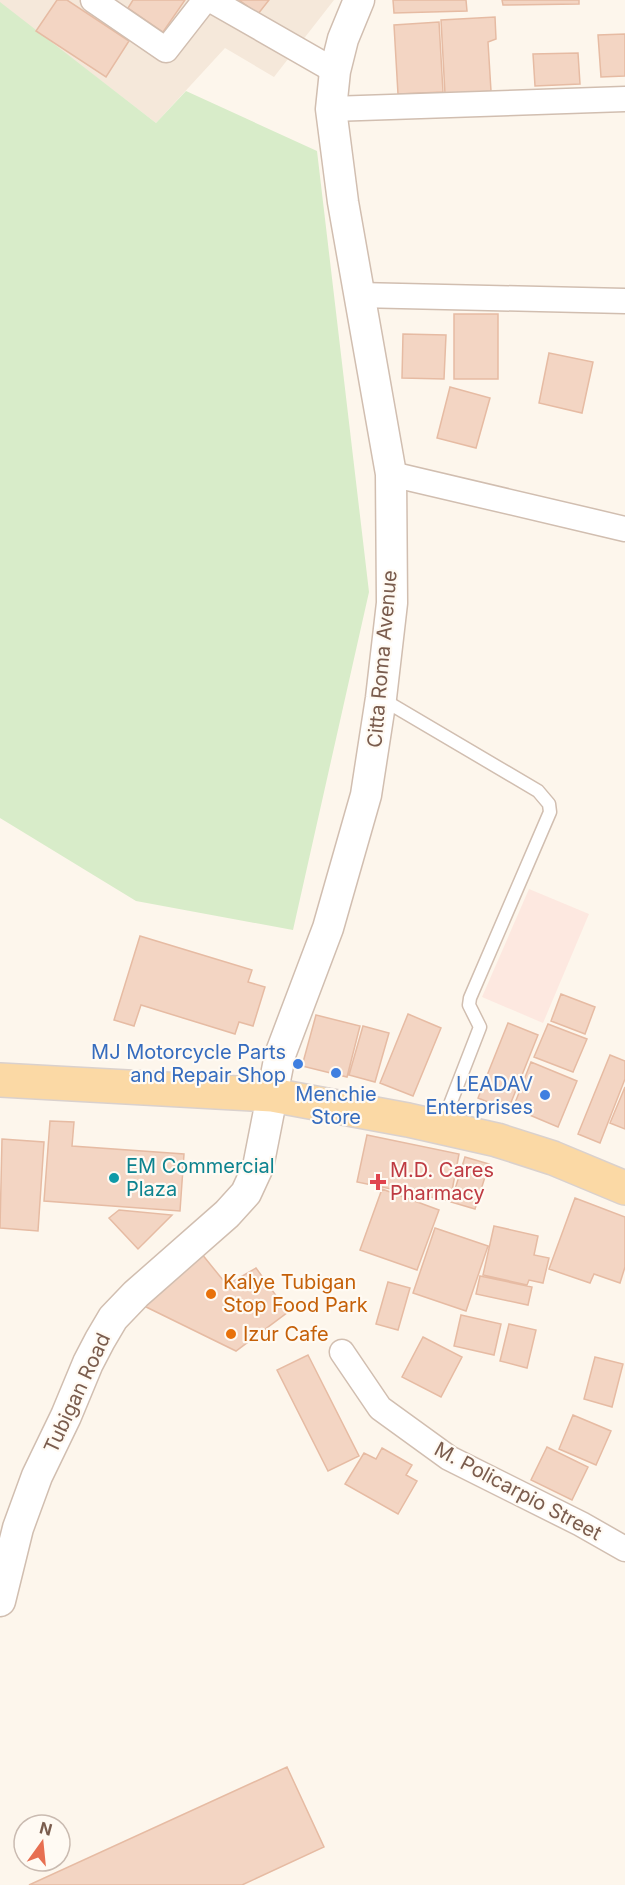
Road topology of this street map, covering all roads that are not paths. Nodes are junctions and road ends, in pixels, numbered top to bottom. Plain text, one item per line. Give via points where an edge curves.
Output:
1 (93, 0) edge
2 (205, 0) edge
3 (211, 0) edge
4 (359, 0) edge
5 (335, 71) junction
6 (625, 99) edge
7 (331, 108) junction
8 (358, 296) junction
9 (625, 301) edge
10 (391, 474) junction
11 (625, 529) edge
12 (381, 698) junction
13 (0, 1080) edge
14 (272, 1095) junction
15 (441, 1127) junction
16 (625, 1188) edge
17 (342, 1352) dead end
18 (625, 1549) edge
19 (0, 1601) edge

1 - 2 street via 166,50
3 - 5 street
4 - 5 street, Citta Roma Avenue
5 - 7 street, Citta Roma Avenue
6 - 7 street
7 - 8 street, Citta Roma Avenue
8 - 9 street
8 - 10 street, Citta Roma Avenue
10 - 11 street
10 - 12 street, Citta Roma Avenue via 392,603
12 - 14 street, Citta Roma Avenue via 366,795 328,928 280,1055
12 - 15 lane via 538,791 549,804 549,818 470,998 469,1005 480,1027
13 - 14 main road
14 - 15 main road
14 - 19 street, Tubigan Road via 258,1167 246,1193 136,1294 113,1318 96,1347 37,1476 18,1528
15 - 16 main road via 553,1158
17 - 18 street, M. Policarpio Street via 380,1407 449,1458

